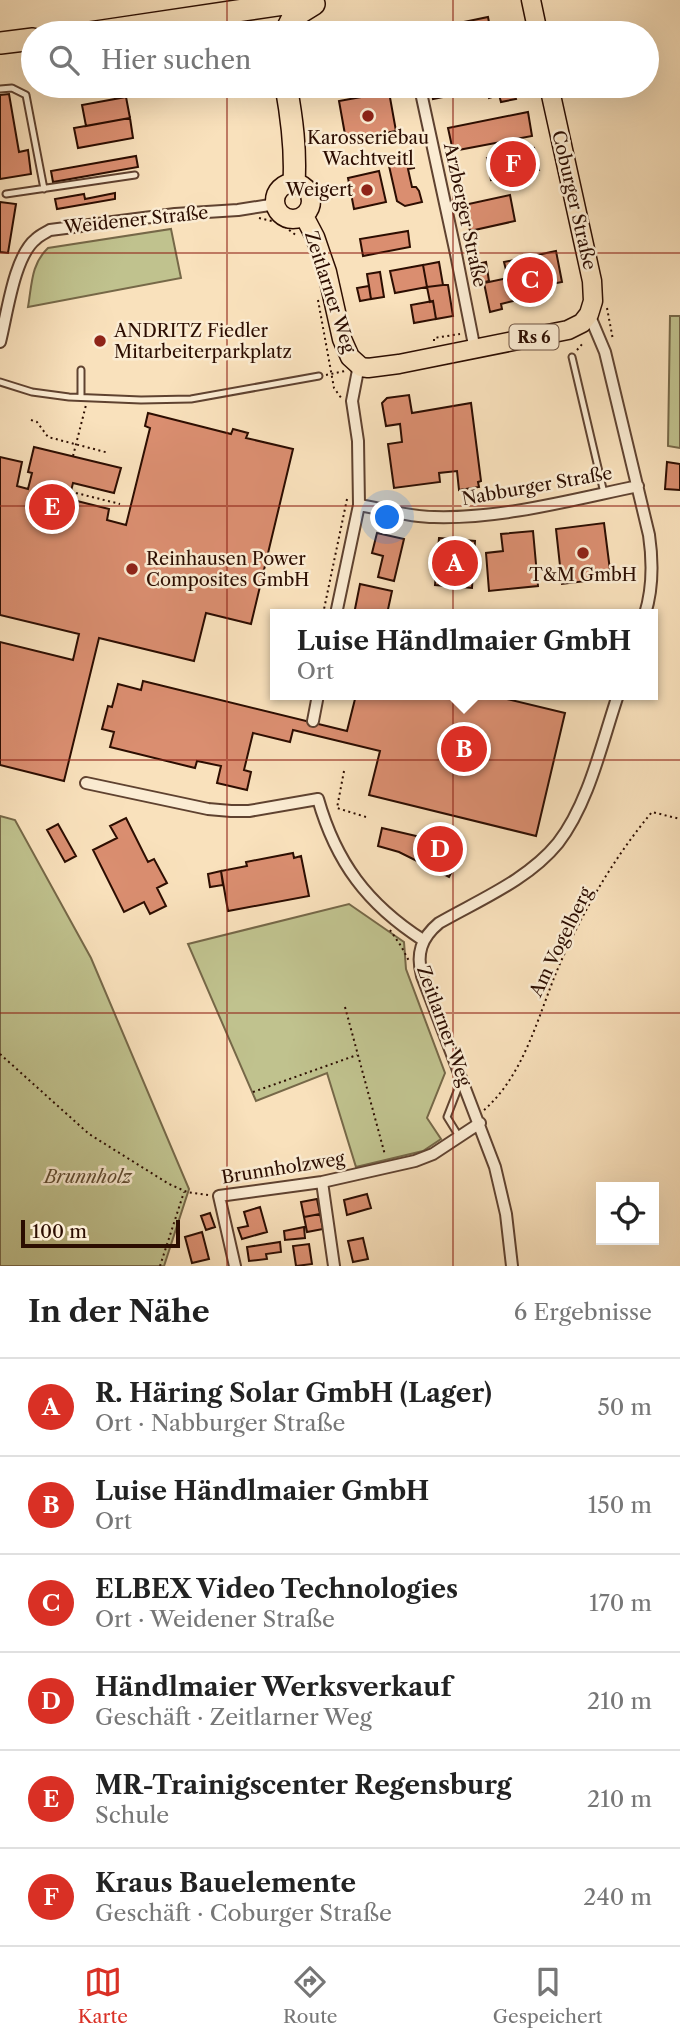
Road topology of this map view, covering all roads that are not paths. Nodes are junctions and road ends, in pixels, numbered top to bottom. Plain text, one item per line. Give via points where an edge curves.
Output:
1 (311, 0) edge
2 (321, 0) edge
3 (531, 0) edge
4 (176, 21) edge
5 (291, 21) edge
6 (535, 21) edge
7 (21, 40) edge
8 (0, 43) edge
9 (0, 89) edge
10 (21, 93) edge
11 (27, 98) edge
12 (288, 98) edge
13 (422, 98) edge
14 (552, 98) edge
15 (135, 175) dead end
16 (294, 183) junction
17 (44, 189) junction
18 (6, 194) dead end
19 (276, 204) junction
20 (304, 216) junction
21 (589, 314) junction
22 (2, 325) edge
23 (473, 341) junction
24 (0, 342) edge
25 (572, 357) road end
26 (358, 367) junction
27 (81, 370) dead end
28 (318, 376) road end
29 (0, 382) edge
30 (85, 397) junction
31 (638, 486) junction
32 (604, 493) junction
33 (359, 505) junction
34 (337, 609) edge
35 (646, 609) edge
36 (317, 700) edge
37 (616, 700) edge
38 (313, 721) dead end
39 (86, 783) dead end
40 (423, 940) junction
41 (463, 1078) junction
42 (480, 1124) junction
43 (460, 1138) junction
44 (322, 1182) junction
45 (235, 1266) edge
46 (334, 1266) edge
47 (512, 1266) edge

1 - 4 highway
2 - 5 highway
3 - 6 main road
7 - 8 highway
9 - 10 lane
11 - 17 lane
12 - 16 highway via 296,161
13 - 23 street, Arzberger Straße
14 - 21 main road, Coburger Straße via 592,281
15 - 17 lane
16 - 19 main road via 281,188
16 - 20 main road via 306,188 311,197
17 - 18 lane
19 - 20 main road via 289,218
19 - 22 street, Weidener Straße via 50,230 34,239 23,254
20 - 26 main road, Zeitlarner Weg via 327,272 342,339
21 - 23 main road, Rs 6 via 568,330
21 - 31 street via 605,352
22 - 24 street, Weidener Straße
23 - 26 main road, Rs 6 via 399,364
25 - 32 lane
26 - 33 street, Zeitlarner Weg via 352,401
27 - 30 lane
28 - 30 lane via 191,399
29 - 30 lane via 32,393
31 - 32 street, Nabburger Straße
31 - 35 street via 652,557
32 - 33 street, Nabburger Straße via 462,517 430,517
33 - 34 street, Zeitlarner Weg
36 - 38 street
37 - 40 street, Zeitlarner Weg via 580,805 558,842 522,875 439,923
39 - 40 street via 231,811 318,799 333,843 363,891
40 - 41 street, Zeitlarner Weg via 419,952 422,976
41 - 42 street, Zeitlarner Weg
41 - 43 lane via 447,1117
42 - 43 street, Brunnholzweg
42 - 47 street, Zeitlarner Weg via 506,1214
43 - 44 street, Brunnholzweg via 433,1154
44 - 45 street, Brunnholzweg via 219,1196
44 - 46 street

